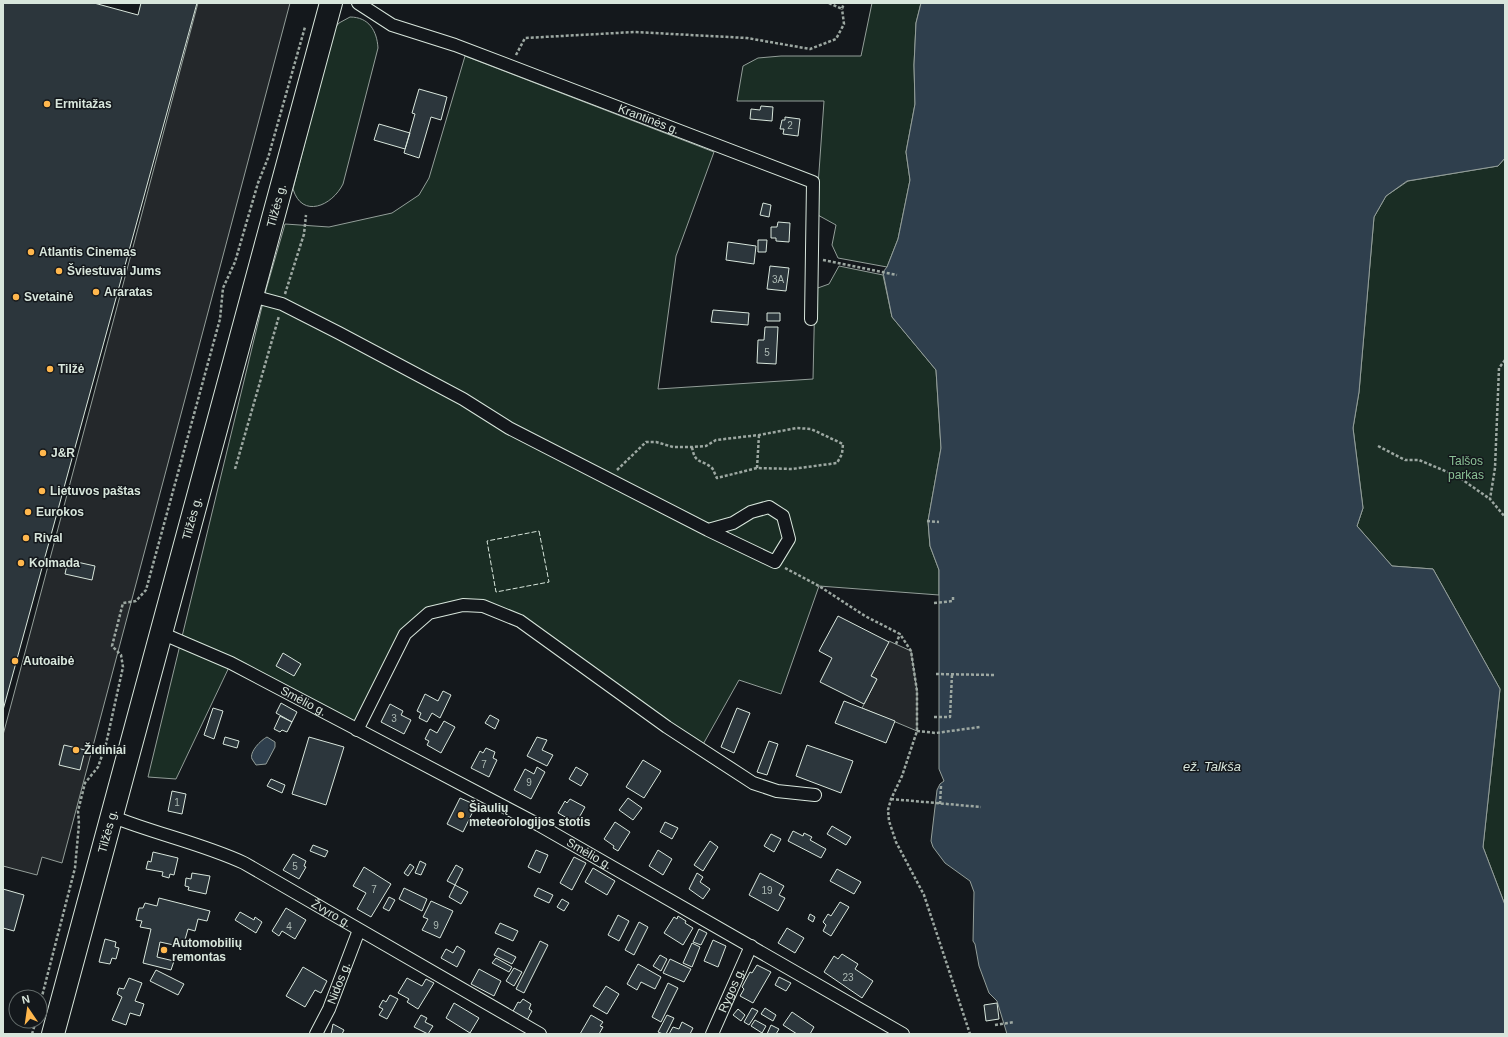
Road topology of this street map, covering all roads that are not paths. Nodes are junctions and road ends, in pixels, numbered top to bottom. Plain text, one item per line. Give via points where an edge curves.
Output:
1 (331, 3) edge
2 (358, 3) edge
3 (252, 296) junction
4 (811, 319) dead end
5 (708, 530) junction
6 (160, 633) junction
7 (357, 730) junction
8 (815, 795) dead end
9 (111, 816) junction
10 (359, 930) junction
11 (751, 946) junction
12 (53, 1034) edge
13 (316, 1034) edge
14 (540, 1034) edge
15 (712, 1034) edge
16 (903, 1034) edge

1 - 3 highway, Tilžės g.
2 - 4 street, Krantinės g. via 392,25 455,45 813,182
3 - 5 street via 282,304 463,399 509,428
3 - 6 highway, Tilžės g.
5 - 5 street via 775,562 789,539 783,516 769,507 751,512 733,523
6 - 7 street, Smėlio g. via 232,663
6 - 9 highway, Tilžės g.
7 - 8 street via 405,634 429,613 463,605 483,606 520,621 667,727 753,783 777,791
7 - 11 street, Smėlio g. via 539,825
9 - 10 street, Žvyro g. via 139,828 216,850
9 - 12 highway, Tilžės g.
10 - 13 street, Nidos g. via 329,1008
10 - 14 street, Žvyro g.
11 - 15 street, Rygos g.
11 - 16 street, Smėlio g.

